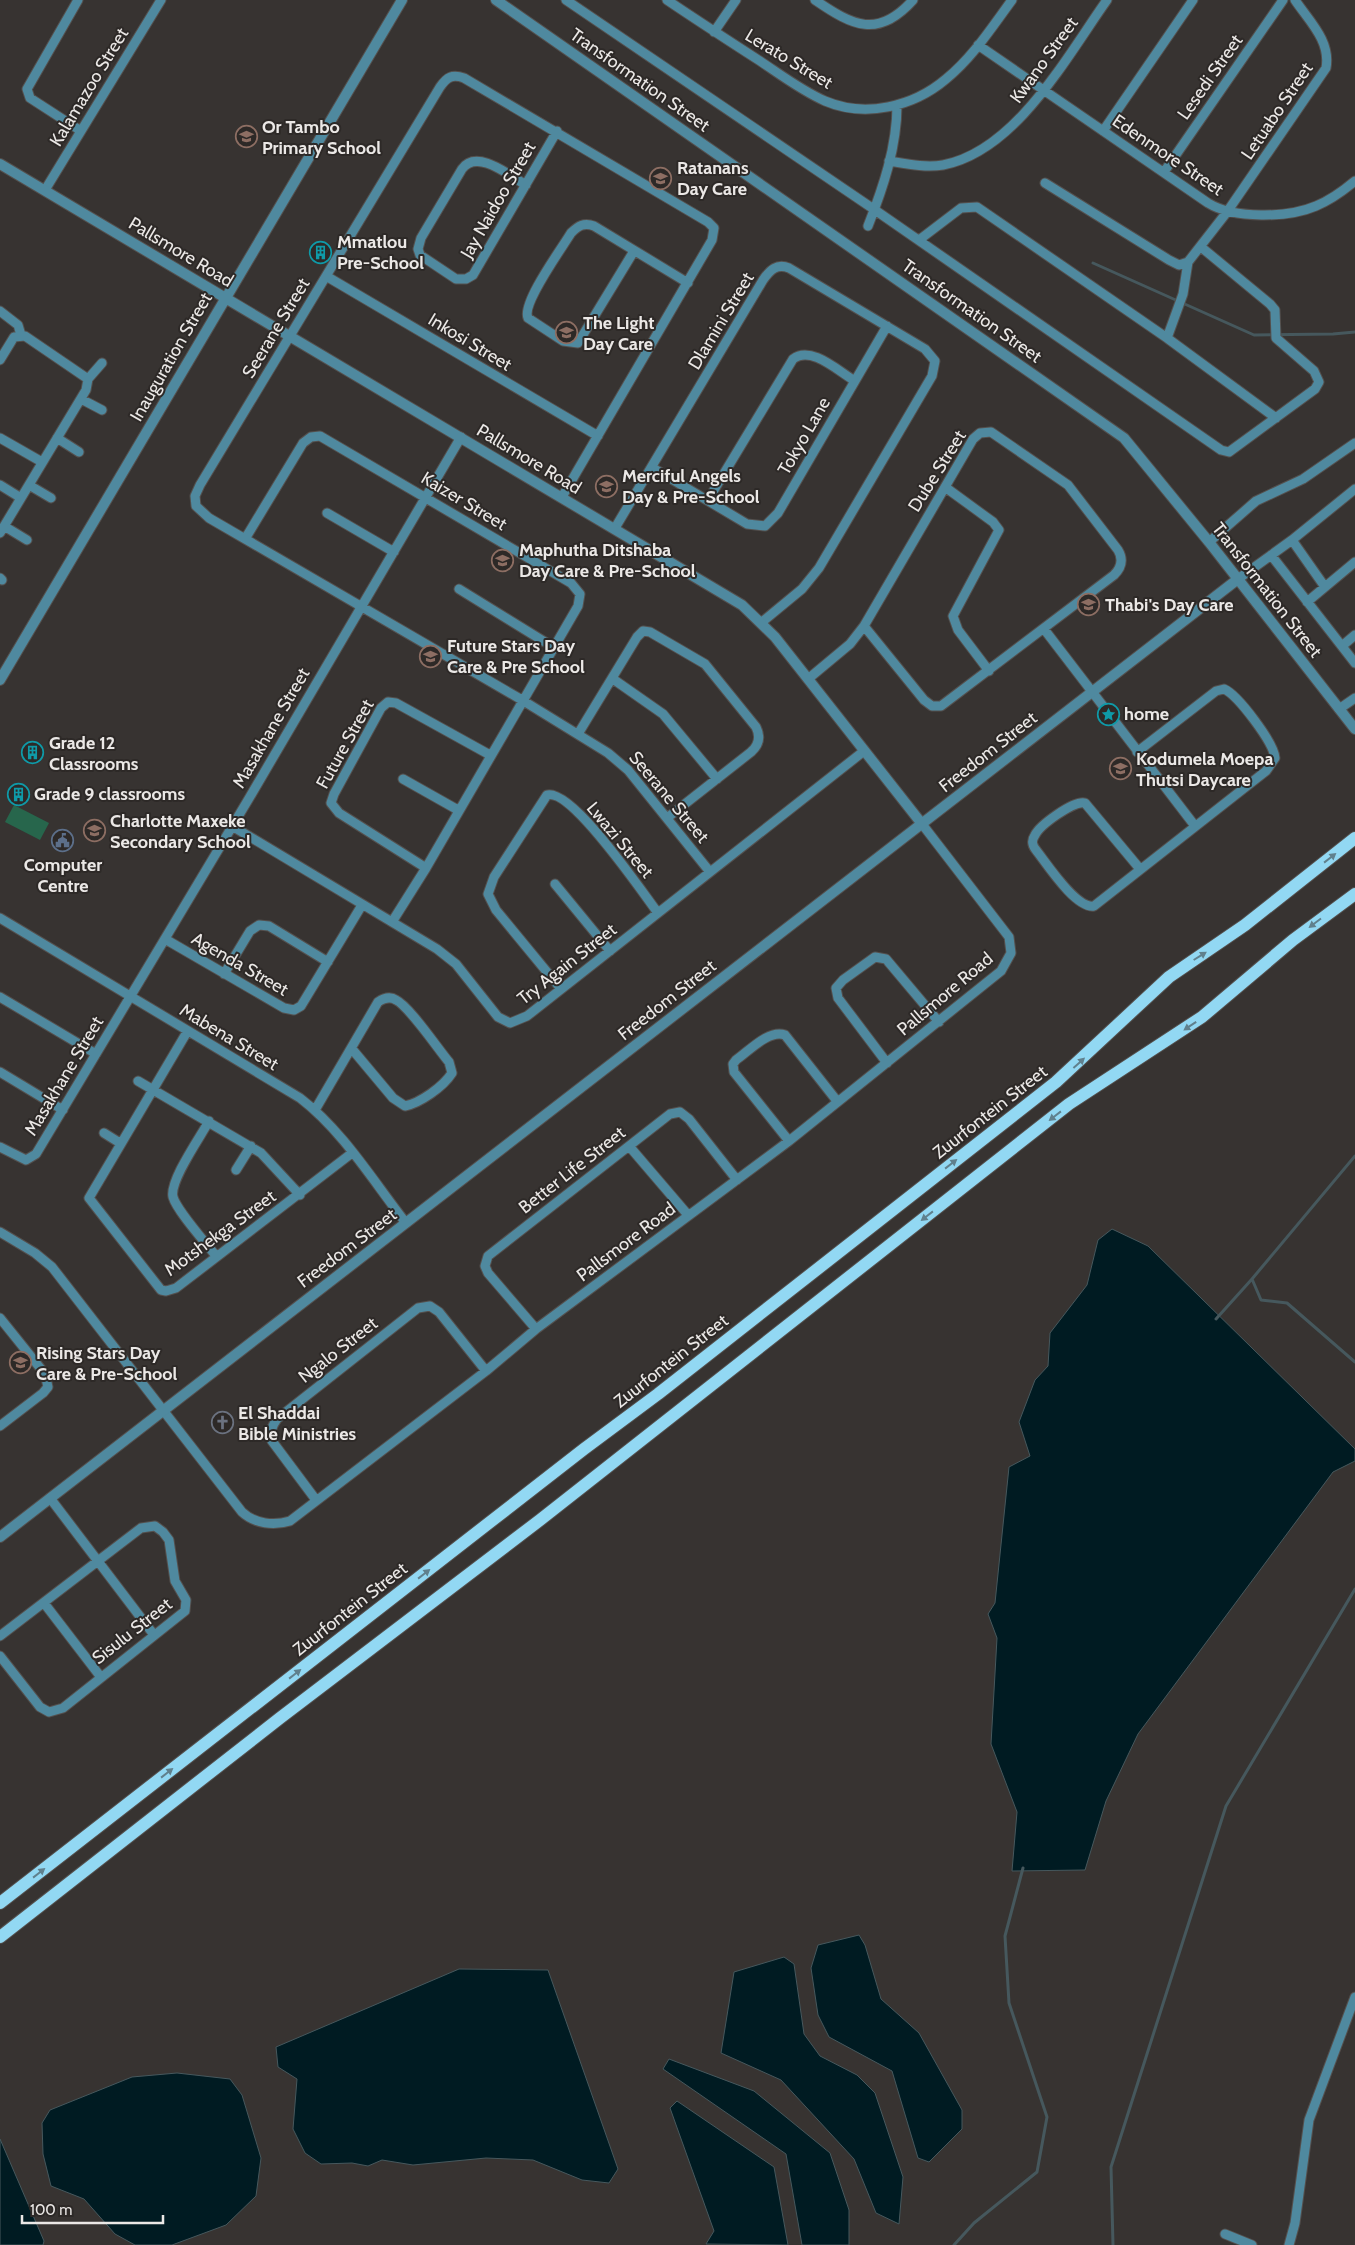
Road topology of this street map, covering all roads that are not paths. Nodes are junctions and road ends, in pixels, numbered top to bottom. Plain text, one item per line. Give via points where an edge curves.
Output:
1 (78, 0) edge
2 (161, 0) edge
3 (402, 0) edge
4 (496, 0) edge
5 (566, 0) edge
6 (668, 0) edge
7 (736, 0) edge
8 (913, 0) edge
9 (1012, 0) edge
10 (1107, 0) edge
11 (1193, 0) edge
12 (1283, 0) edge
13 (1295, 0) edge
14 (820, 1) edge
15 (714, 32) junction
16 (978, 46) junction
17 (1044, 91) junction
18 (896, 106) junction
19 (81, 131) junction
20 (557, 131) junction
21 (1103, 131) junction
22 (889, 162) junction
23 (0, 164) edge
24 (1164, 172) junction
25 (1355, 181) edge
26 (1045, 182) dead end
27 (526, 185) junction
28 (45, 190) junction
29 (875, 210) junction
30 (1227, 212) junction
31 (868, 226) dead end
32 (919, 240) junction
33 (1202, 247) junction
34 (634, 251) junction
35 (1188, 262) junction
36 (326, 276) junction
37 (688, 283) junction
38 (225, 297) junction
39 (0, 311) edge
40 (887, 326) junction
41 (21, 335) junction
42 (290, 336) junction
43 (1167, 338) junction
44 (0, 360) edge
45 (102, 363) dead end
46 (88, 379) junction
47 (855, 381) junction
48 (81, 398) junction
49 (102, 410) dead end
50 (1276, 418) junction
51 (598, 436) junction
52 (461, 437) junction
53 (0, 438) edge
54 (57, 438) junction
55 (1355, 443) edge
56 (79, 452) dead end
57 (42, 462) junction
58 (653, 468) junction
59 (0, 485) edge
60 (29, 485) junction
61 (945, 487) junction
62 (1355, 489) edge
63 (425, 497) junction
64 (562, 497) junction
65 (21, 498) junction
66 (51, 498) dead end
67 (708, 500) junction
68 (327, 513) dead end
69 (615, 528) junction
70 (2, 530) edge
71 (246, 539) junction
72 (27, 540) dead end
73 (1292, 540) junction
74 (1209, 542) junction
75 (394, 552) junction
76 (1271, 555) junction
77 (1355, 562) edge
78 (1238, 578) junction
79 (1326, 587) junction
80 (459, 589) dead end
81 (1307, 602) junction
82 (362, 608) junction
83 (762, 622) junction
84 (864, 626) junction
85 (1044, 629) junction
86 (1355, 635) edge
87 (1342, 646) junction
88 (553, 647) junction
89 (1355, 664) edge
90 (989, 671) junction
91 (613, 679) junction
92 (808, 679) junction
93 (0, 680) edge
94 (1091, 693) junction
95 (1355, 698) edge
96 (522, 700) junction
97 (1340, 709) junction
98 (1355, 729) edge
99 (578, 734) junction
100 (864, 751) junction
101 (1137, 752) junction
102 (490, 755) junction
103 (403, 779) dead end
104 (717, 779) junction
105 (458, 810) junction
106 (667, 818) junction
107 (922, 824) junction
108 (232, 826) junction
109 (1195, 826) junction
110 (1355, 838) edge
111 (426, 868) junction
112 (1140, 869) junction
113 (710, 872) junction
114 (555, 884) dead end
115 (1355, 894) edge
116 (362, 905) junction
117 (658, 913) junction
118 (0, 918) edge
119 (392, 922) junction
120 (165, 939) junction
121 (610, 951) junction
122 (328, 962) junction
123 (224, 974) junction
124 (561, 989) junction
125 (0, 996) edge
126 (130, 998) junction
127 (939, 1022) junction
128 (187, 1032) junction
129 (352, 1049) junction
130 (96, 1054) junction
131 (887, 1063) junction
132 (0, 1072) edge
133 (138, 1080) dead end
134 (154, 1089) junction
135 (837, 1101) junction
136 (63, 1110) junction
137 (315, 1110) junction
138 (209, 1121) junction
139 (104, 1133) dead end
140 (789, 1141) junction
141 (120, 1143) junction
142 (251, 1146) junction
143 (629, 1146) junction
144 (0, 1147) edge
145 (352, 1153) junction
146 (236, 1170) dead end
147 (737, 1180) junction
148 (300, 1195) junction
149 (688, 1216) junction
150 (406, 1223) junction
151 (0, 1232) edge
152 (216, 1256) junction
153 (0, 1318) edge
154 (536, 1328) junction
155 (486, 1371) junction
156 (164, 1412) junction
157 (0, 1425) edge
158 (50, 1498) junction
159 (316, 1500) junction
160 (0, 1537) edge
161 (98, 1561) junction
162 (44, 1603) junction
163 (154, 1635) junction
164 (0, 1636) edge
165 (0, 1656) edge
166 (100, 1676) junction
167 (0, 1903) edge
168 (0, 1937) edge
169 (1355, 1997) edge
170 (1225, 2234) dead end
171 (1252, 2245) edge
172 (1289, 2245) edge

1 - 19 street via 28,89 30,98
2 - 19 street, Kalamazoo Street
3 - 38 street, Inauguration Street
4 - 74 street, Transformation Street via 1114,430 1133,448
5 - 29 street
6 - 15 street, Lerato Street
7 - 15 street
8 - 14 street via 893,18 875,26 854,23
9 - 16 street, Lerato Street
10 - 17 street, Kwano Street
11 - 21 street
12 - 24 street, Lesedi Street
13 - 30 street, Letuabo Street via 1323,40 1327,49 1326,68
15 - 18 street, Lerato Street via 826,102 867,108
16 - 17 street, Edenmore Street
16 - 18 street, Lerato Street via 936,87
17 - 21 street, Edenmore Street
17 - 22 street, Kwano Street via 1019,121 964,157 940,165
18 - 22 street
19 - 28 street, Kalamazoo Street
20 - 27 street, Jay Naidoo Street
20 - 36 street, Seerane Street via 464,78 448,78
20 - 37 street, Seerane Street via 713,226 714,237
21 - 24 street, Edenmore Street
22 - 29 street
23 - 28 street, Pallsmore Road
24 - 30 street, Edenmore Street via 1208,203
25 - 30 street, Edenmore Street via 1326,201 1303,210
26 - 35 street via 1169,260 1180,265
27 - 27 street, Jay Naidoo Street via 469,278 462,280 420,255 421,238 462,169 472,160 481,161
28 - 38 street, Pallsmore Road
29 - 31 street
29 - 32 street
30 - 33 street, Letuabo Street
32 - 43 street via 961,208 977,207
32 - 50 street via 1224,451 1232,450
33 - 35 street, Letuabo Street
33 - 50 street via 1270,304 1275,310 1276,338 1319,379 1315,390
34 - 34 street via 594,226 578,226 531,299 526,312 528,318 563,341 578,343
34 - 37 street
35 - 43 street via 1183,294
36 - 42 street, Seerane Street
36 - 51 street, Inkosi Street
37 - 51 street, Seerane Street
38 - 42 street, Pallsmore Road
38 - 93 street, Inauguration Street
39 - 41 street via 18,325
40 - 47 street, Tokyo Lane
40 - 58 street, Dlamini Street via 789,268 773,268
40 - 83 street, Dlamini Street via 925,349 935,361 932,376 823,562 802,589
41 - 44 street via 14,337
41 - 46 street
42 - 52 street, Pallsmore Road
42 - 71 street, Seerane Street via 195,496 196,506 203,514
43 - 50 street
45 - 46 street
46 - 48 street
47 - 67 street, Tokyo Lane via 770,523 760,527 748,524
47 - 67 street via 812,355 802,354 792,359
48 - 49 street
48 - 54 street
51 - 64 street, Seerane Street
52 - 63 street, Masakhane Street
52 - 64 street, Pallsmore Road
53 - 57 street
54 - 56 street
54 - 57 street
55 - 74 street via 1303,478 1256,501
57 - 60 street
58 - 67 street, Tokyo Lane
58 - 69 street, Dlamini Street
59 - 65 street
60 - 65 street
60 - 66 street
61 - 84 street, Dube Street
61 - 85 street, Dube Street via 975,436 991,432 1068,485 1118,550 1122,558 1114,576
61 - 90 street via 994,522 999,530 953,616 958,630
62 - 73 street, Freedom Street
63 - 71 street, Kaizer Street via 330,440 311,437 303,443
63 - 75 street, Masakhane Street
63 - 88 street, Kaizer Street via 575,587 580,594 579,602
64 - 69 street, Pallsmore Road
65 - 70 street
68 - 75 street
69 - 83 street, Pallsmore Road via 732,597
70 - 72 street
71 - 82 street, Seerane Street
73 - 76 street, Freedom Street
73 - 79 street
74 - 78 street, Transformation Street
75 - 82 street, Masakhane Street
76 - 78 street, Freedom Street
76 - 81 street
77 - 79 street
78 - 94 street, Freedom Street
78 - 97 street, Transformation Street
79 - 81 street
80 - 88 street
81 - 87 street
82 - 96 street, Seerane Street
82 - 108 street, Masakhane Street
83 - 92 street, Pallsmore Road
84 - 90 street via 924,700 937,707
84 - 92 street, Dube Street via 850,644
85 - 90 street
85 - 94 street
86 - 87 street
87 - 89 street
88 - 96 street, Kaizer Street
91 - 99 street
91 - 104 street via 663,714
91 - 104 street via 637,637 646,630 705,664 756,727 759,738 752,752
92 - 100 street, Pallsmore Road
94 - 101 street
94 - 107 street, Freedom Street
95 - 97 street
96 - 99 street, Seerane Street
96 - 102 street, Kaizer Street
97 - 98 street, Transformation Street
99 - 106 street, Seerane Street via 619,761
100 - 107 street, Pallsmore Road
100 - 113 street, Try Again Street
101 - 109 street
101 - 109 street via 1216,691 1228,691 1237,700 1272,746 1275,758 1266,771
102 - 105 street, Kaizer Street
102 - 111 street, Future Street via 396,703 388,702 381,708 331,803 339,813
103 - 105 street
104 - 106 street
105 - 111 street, Kaizer Street
106 - 113 street, Seerane Street
107 - 127 street, Pallsmore Road via 1005,932 1012,947 1010,958 1001,971
107 - 150 street, Freedom Street
108 - 116 street, Try Again Street
108 - 120 street, Masakhane Street
109 - 112 street
167 -> 110 main road, Zuurfontein Street via 1049,1088 1160,984 1245,925
111 - 119 street, Kaizer Street
112 - 112 street via 1097,904 1086,906 1075,899 1032,844 1038,831 1073,804 1085,803
113 - 117 street, Try Again Street
114 - 121 street
115 -> 168 main road via 1293,940 1202,1017 1069,1104 540,1520
116 - 119 street, Try Again Street
116 - 122 street, Agenda Street
117 - 121 street, Try Again Street
117 - 124 street, Lwazi Street via 586,820 558,797 547,795 494,877 488,894 496,910
118 - 126 street, Mabena Street
119 - 124 street, Try Again Street via 448,956 504,1021 521,1020
120 - 123 street, Agenda Street
120 - 126 street, Masakhane Street
121 - 124 street, Try Again Street
122 - 123 street, Agenda Street via 301,1006 294,1010 284,1008
122 - 123 street via 269,926 259,925 250,931
125 - 130 street
126 - 128 street, Mabena Street
126 - 130 street, Masakhane Street
127 - 131 street, Pallsmore Road
127 - 131 street via 886,959 875,957 843,980 836,988 838,998
128 - 134 street, Motshekga Street
128 - 137 street, Mabena Street
129 - 129 street via 378,1002 390,997 402,1004 449,1062 452,1073 417,1101 405,1106 393,1098
129 - 137 street
130 - 136 street, Masakhane Street
131 - 135 street, Pallsmore Road
132 - 136 street
133 - 134 street
134 - 138 street
134 - 141 street, Motshekga Street
135 - 140 street, Pallsmore Road
135 - 140 street via 790,1040 781,1034 768,1037 736,1060 734,1072
136 - 144 street, Masakhane Street via 32,1157 21,1159
137 - 145 street, Mabena Street
138 - 142 street
138 - 152 street via 172,1191 176,1204
139 - 141 street
140 - 147 street, Pallsmore Road
141 - 152 street, Motshekga Street via 89,1198 158,1287 171,1290
142 - 146 street
142 - 148 street via 271,1161
143 - 147 street, Better Life Street via 670,1114 680,1112
143 - 149 street
143 - 154 street, Better Life Street via 486,1259 488,1272
145 - 148 street, Motshekga Street
145 - 150 street, Mabena Street
147 - 149 street, Pallsmore Road
148 - 152 street, Motshekga Street
149 - 154 street, Pallsmore Road
150 - 156 street, Freedom Street
151 - 156 street, Pallsmore Road via 52,1267
153 - 157 street via 45,1374 48,1387
154 - 155 street, Pallsmore Road
155 - 159 street, Pallsmore Road
155 - 159 street, Ngalo Street via 439,1312 430,1306 418,1308 272,1425 272,1441
156 - 158 street, Freedom Street
156 - 159 street, Pallsmore Road via 242,1512 253,1520 290,1521
158 - 160 street, Freedom Street
158 - 161 street
161 - 162 street, Sisulu Street
161 - 163 street
161 - 163 street, Sisulu Street via 144,1526 155,1526 166,1535 171,1546 175,1581 187,1603 185,1611
162 - 164 street, Sisulu Street
162 - 166 street
163 - 166 street, Sisulu Street
165 - 166 street, Sisulu Street via 40,1707 49,1712 63,1708
169 - 172 street via 1309,2120
170 - 171 street

